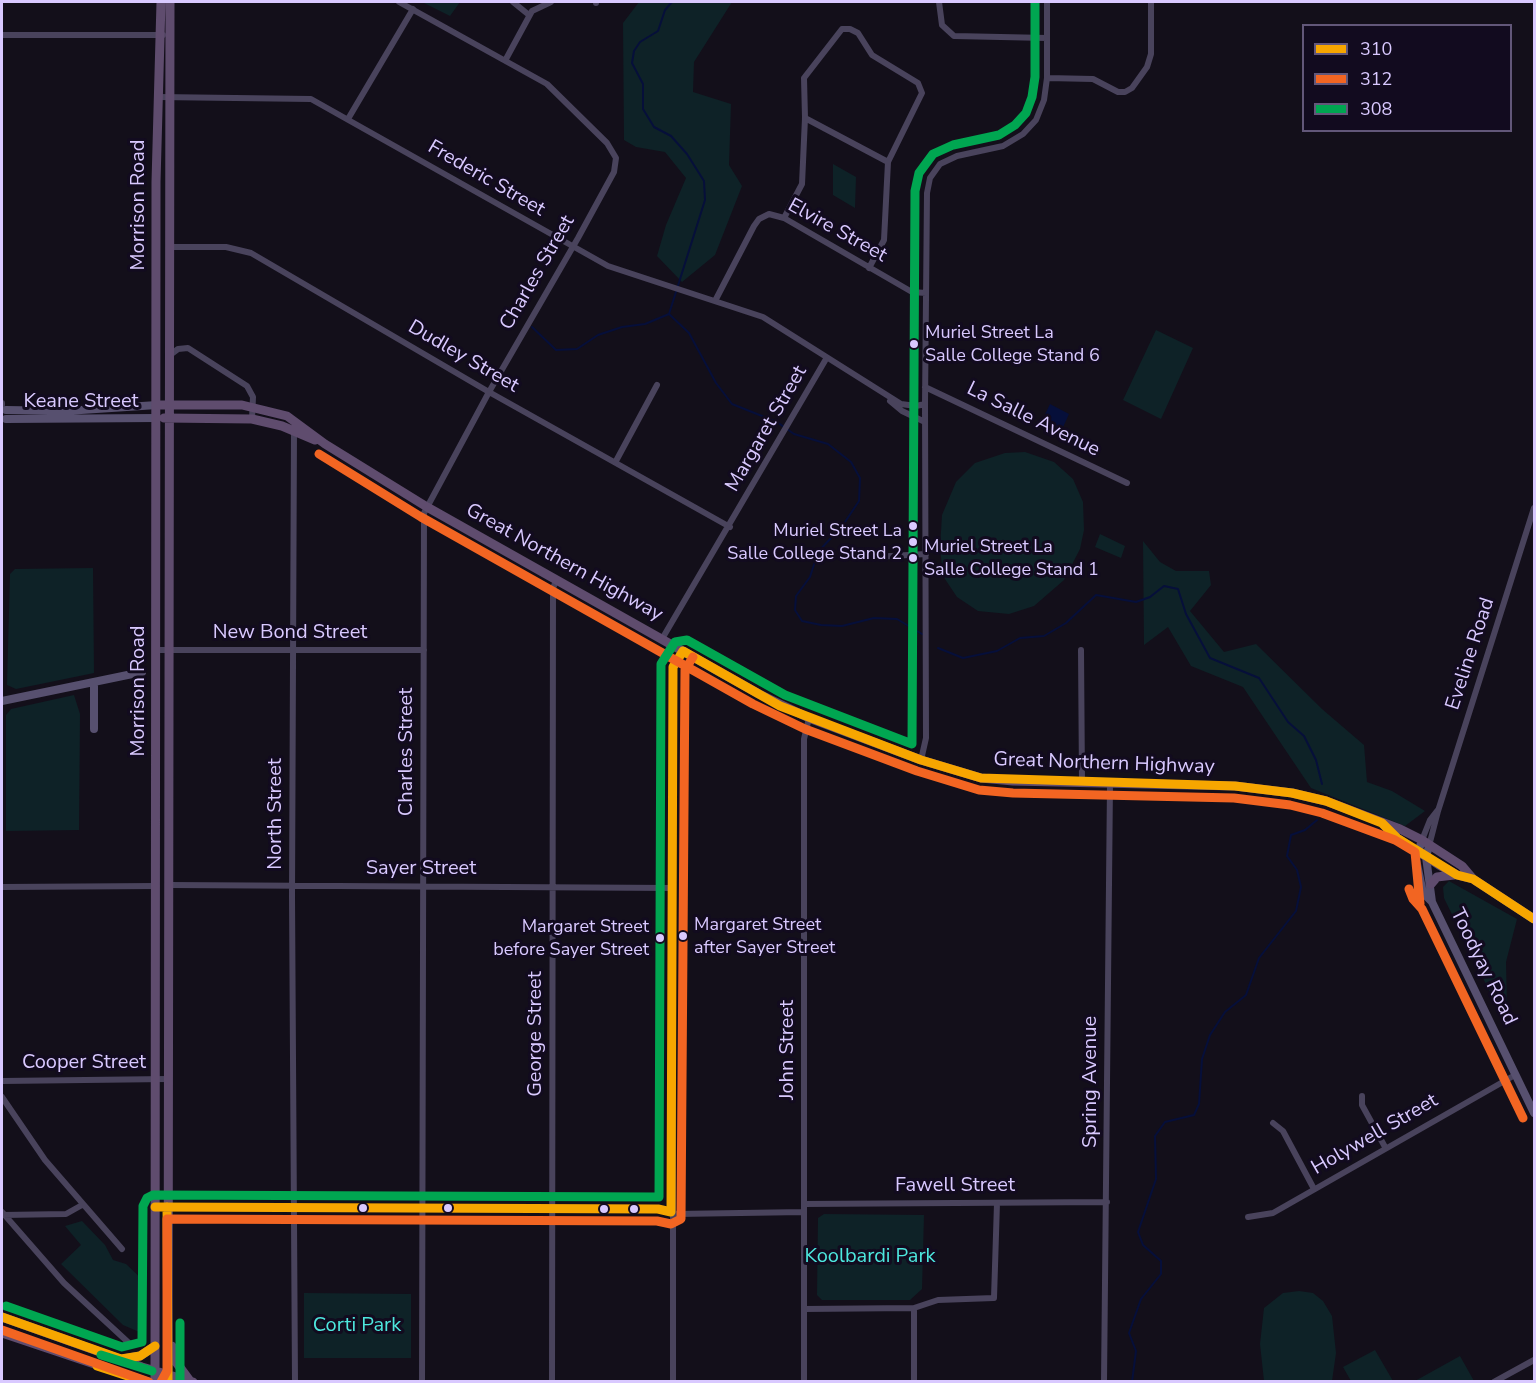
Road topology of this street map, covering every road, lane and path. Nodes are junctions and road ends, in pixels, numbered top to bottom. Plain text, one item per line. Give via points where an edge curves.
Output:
1 (161, 2) edge
2 (170, 2) edge
3 (399, 2) edge
4 (513, 2) edge
5 (551, 2) edge
6 (939, 2) edge
7 (1047, 2) edge
8 (1151, 2) edge
9 (413, 9) junction
10 (530, 15) junction
11 (2, 35) edge
12 (165, 35) junction
13 (1047, 38) junction
14 (506, 59) junction
15 (1047, 78) junction
16 (170, 96) junction
17 (159, 97) junction
18 (805, 118) junction
19 (348, 119) junction
20 (888, 162) junction
21 (784, 218) junction
22 (170, 247) junction
23 (573, 247) junction
24 (869, 268) junction
25 (926, 293) junction
26 (715, 301) junction
27 (170, 355) junction
28 (826, 359) junction
29 (657, 385) dead end
30 (925, 387) junction
31 (489, 392) junction
32 (881, 393) junction
33 (925, 404) junction
34 (157, 405) junction
35 (169, 405) junction
36 (254, 406) junction
37 (3, 411) edge
38 (157, 418) junction
39 (169, 418) junction
40 (252, 419) junction
41 (925, 422) junction
42 (296, 426) junction
43 (616, 461) junction
44 (1128, 483) dead end
45 (427, 507) junction
46 (1534, 508) edge
47 (730, 527) junction
48 (926, 554) junction
49 (856, 558) dead end
50 (557, 579) junction
51 (662, 639) junction
52 (293, 649) junction
53 (157, 650) junction
54 (168, 650) junction
55 (424, 650) junction
56 (1081, 650) dead end
57 (683, 651) junction
58 (142, 672) dead end
59 (94, 682) junction
60 (2, 701) edge
61 (809, 718) junction
62 (94, 729) dead end
63 (921, 760) junction
64 (1082, 783) junction
65 (1110, 784) junction
66 (1382, 823) junction
67 (1426, 843) junction
68 (1422, 854) junction
69 (169, 858) junction
70 (1457, 875) junction
71 (1473, 879) junction
72 (1431, 884) junction
73 (156, 885) junction
74 (169, 885) junction
75 (292, 885) junction
76 (423, 885) junction
77 (552, 885) junction
78 (2, 887) edge
79 (673, 888) junction
80 (1432, 902) junction
81 (169, 914) junction
82 (1534, 919) edge
83 (1515, 1075) junction
84 (154, 1079) junction
85 (168, 1079) junction
86 (2, 1081) edge
87 (1362, 1096) dead end
88 (2, 1097) edge
89 (1534, 1113) edge
90 (1273, 1123) dead end
91 (1385, 1147) junction
92 (1314, 1189) junction
93 (997, 1203) junction
94 (1107, 1203) junction
95 (804, 1204) junction
96 (81, 1205) junction
97 (155, 1207) junction
98 (167, 1207) junction
99 (294, 1207) junction
100 (423, 1208) junction
101 (552, 1208) junction
102 (671, 1212) junction
103 (804, 1212) junction
104 (2, 1214) edge
105 (1248, 1217) dead end
106 (122, 1249) dead end
107 (914, 1308) junction
108 (804, 1309) junction
109 (2, 1317) edge
110 (2, 1332) edge
111 (168, 1333) junction
112 (129, 1344) dead end
113 (155, 1346) junction
114 (121, 1359) junction
115 (1534, 1360) edge
116 (155, 1371) junction
117 (168, 1378) edge
118 (135, 1379) edge
119 (192, 1381) edge
120 (148, 1382) edge
121 (155, 1382) edge
122 (295, 1382) edge
123 (422, 1382) edge
124 (552, 1382) edge
125 (673, 1382) edge
126 (804, 1382) edge
127 (914, 1382) edge
128 (1104, 1382) edge
129 (1494, 1382) edge

1 - 12 main road, Morrison Road
2 - 12 main road, Morrison Road
3 - 9 street
4 - 10 street
5 - 10 street
6 - 13 street via 939,16 947,32 962,38
7 - 13 street
8 - 15 street via 1151,54 1132,88 1118,92 1093,79
9 - 14 street
9 - 19 street
10 - 14 street
11 - 12 street
12 - 16 main road, Morrison Road
12 - 17 main road, Morrison Road
13 - 15 street
14 - 23 street, Charles Street via 560,94 607,143 616,158 614,172
15 - 25 street via 1036,120 1023,134 1003,146 957,156 934,169 927,193
16 - 17 street, Frederic Street
16 - 19 street, Frederic Street via 304,96
16 - 22 main road, Morrison Road
17 - 34 main road, Morrison Road
18 - 20 street
18 - 20 street via 804,78 842,29 858,33 873,55 918,83 922,93
18 - 21 street via 802,184
19 - 23 street, Frederic Street
20 - 24 street via 884,240
21 - 24 street, Elvire Street
21 - 26 street, Elvire Street via 764,216 745,242
22 - 27 main road, Morrison Road
22 - 31 street, Dudley Street via 226,247 251,253
23 - 26 street, Frederic Street via 620,272
23 - 31 street, Charles Street
24 - 25 street, Elvire Street via 912,292
25 - 30 street
26 - 28 street, Frederic Street via 763,317
27 - 35 main road, Morrison Road
27 - 36 street via 188,348 247,386
28 - 32 street, Frederic Street
28 - 47 street, Margaret Street
29 - 43 street
30 - 33 street
30 - 44 street, La Salle Avenue
31 - 43 street, Dudley Street
31 - 45 street, Charles Street
32 - 33 street, Frederic Street via 902,404
32 - 41 street, Frederic Street via 902,411
33 - 41 street
34 - 35 main road, Great Northern Highway
34 - 37 street, Keane Street
34 - 38 main road, Morrison Road
35 - 36 main road, Great Northern Highway
35 - 39 main road, Morrison Road
36 - 40 street
36 - 42 main road, Great Northern Highway
37 - 38 street, Keane Street
38 - 39 main road, Great Northern Highway
38 - 53 main road, Morrison Road
39 - 40 main road, Great Northern Highway
39 - 54 main road, Morrison Road
40 - 42 main road, Great Northern Highway
41 - 48 street
42 - 45 main road, Great Northern Highway
42 - 52 street, North Street
43 - 47 street, Dudley Street
45 - 50 main road, Great Northern Highway
45 - 55 street, Charles Street
46 - 67 street, Eveline Road
47 - 51 street, Margaret Street
48 - 49 street
48 - 63 street via 926,738
50 - 51 main road, Great Northern Highway
50 - 77 street, George Street via 553,588
51 - 57 main road, Great Northern Highway
52 - 54 street, New Bond Street
52 - 55 street, New Bond Street
52 - 75 street, North Street
53 - 54 street, New Bond Street
53 - 73 main road, Morrison Road
54 - 69 main road, Morrison Road
55 - 76 street, Charles Street
56 - 64 street
57 - 61 main road, Great Northern Highway via 780,706
57 - 79 street via 673,667
58 - 59 street
59 - 60 street
59 - 62 street
61 - 63 main road, Great Northern Highway
61 - 95 street, John Street via 804,739
63 - 64 main road, Great Northern Highway via 981,778
64 - 65 main road, Great Northern Highway
65 - 66 main road, Great Northern Highway via 1276,790 1326,801
65 - 94 street, Spring Avenue
66 - 67 main road, Great Northern Highway
66 - 68 main road, Great Northern Highway
67 - 68 street, Toodyay Road
67 - 71 main road, Great Northern Highway via 1462,866
68 - 70 main road, Great Northern Highway
68 - 72 street, Toodyay Road
68 - 80 street, Toodyay Road via 1418,877 1423,893
69 - 73 main road
69 - 74 main road, Morrison Road
70 - 71 main road, Great Northern Highway
70 - 72 main road via 1443,875
71 - 82 main road, Great Northern Highway
72 - 80 street, Toodyay Road
73 - 78 street
73 - 81 main road
73 - 84 main road, Morrison Road
74 - 75 street, Sayer Street
74 - 81 main road, Morrison Road
75 - 76 street, Sayer Street
75 - 99 street, North Street
76 - 77 street, Sayer Street
76 - 100 street, Charles Street
77 - 79 street, Sayer Street
77 - 101 street, George Street
79 - 102 street
80 - 83 street, Toodyay Road
81 - 85 main road, Morrison Road
83 - 89 street, Toodyay Road
83 - 91 street, Holywell Street
84 - 85 street, Cooper Street
84 - 86 street, Cooper Street
84 - 97 main road, Morrison Road
85 - 98 main road, Morrison Road
87 - 91 street via 1362,1105
88 - 96 street
90 - 92 street via 1283,1131
91 - 92 street, Holywell Street
92 - 105 street, Holywell Street via 1273,1213
93 - 94 street, Fawell Street
93 - 95 street, Fawell Street
93 - 107 street via 994,1298 938,1300
94 - 128 street, Spring Avenue
95 - 103 street, John Street
96 - 104 street via 66,1214
96 - 106 street
97 - 98 street
97 - 113 main road, Morrison Road
98 - 99 street
98 - 111 main road, Morrison Road
99 - 100 street
99 - 122 street, North Street
100 - 101 street
100 - 123 street, Charles Street
101 - 102 street
101 - 124 street, George Street
102 - 103 street
102 - 125 street
103 - 108 street, John Street
104 - 112 street via 64,1283
107 - 108 street
107 - 127 street
108 - 126 street, John Street
109 - 114 main road
110 - 118 main road
111 - 117 main road, Morrison Road
111 - 119 main road via 176,1362
113 - 114 main road via 140,1356
113 - 116 main road, Morrison Road
114 - 116 main road
115 - 129 street
116 - 117 main road
116 - 121 main road, Morrison Road
117 - 119 main road
118 - 120 main road

